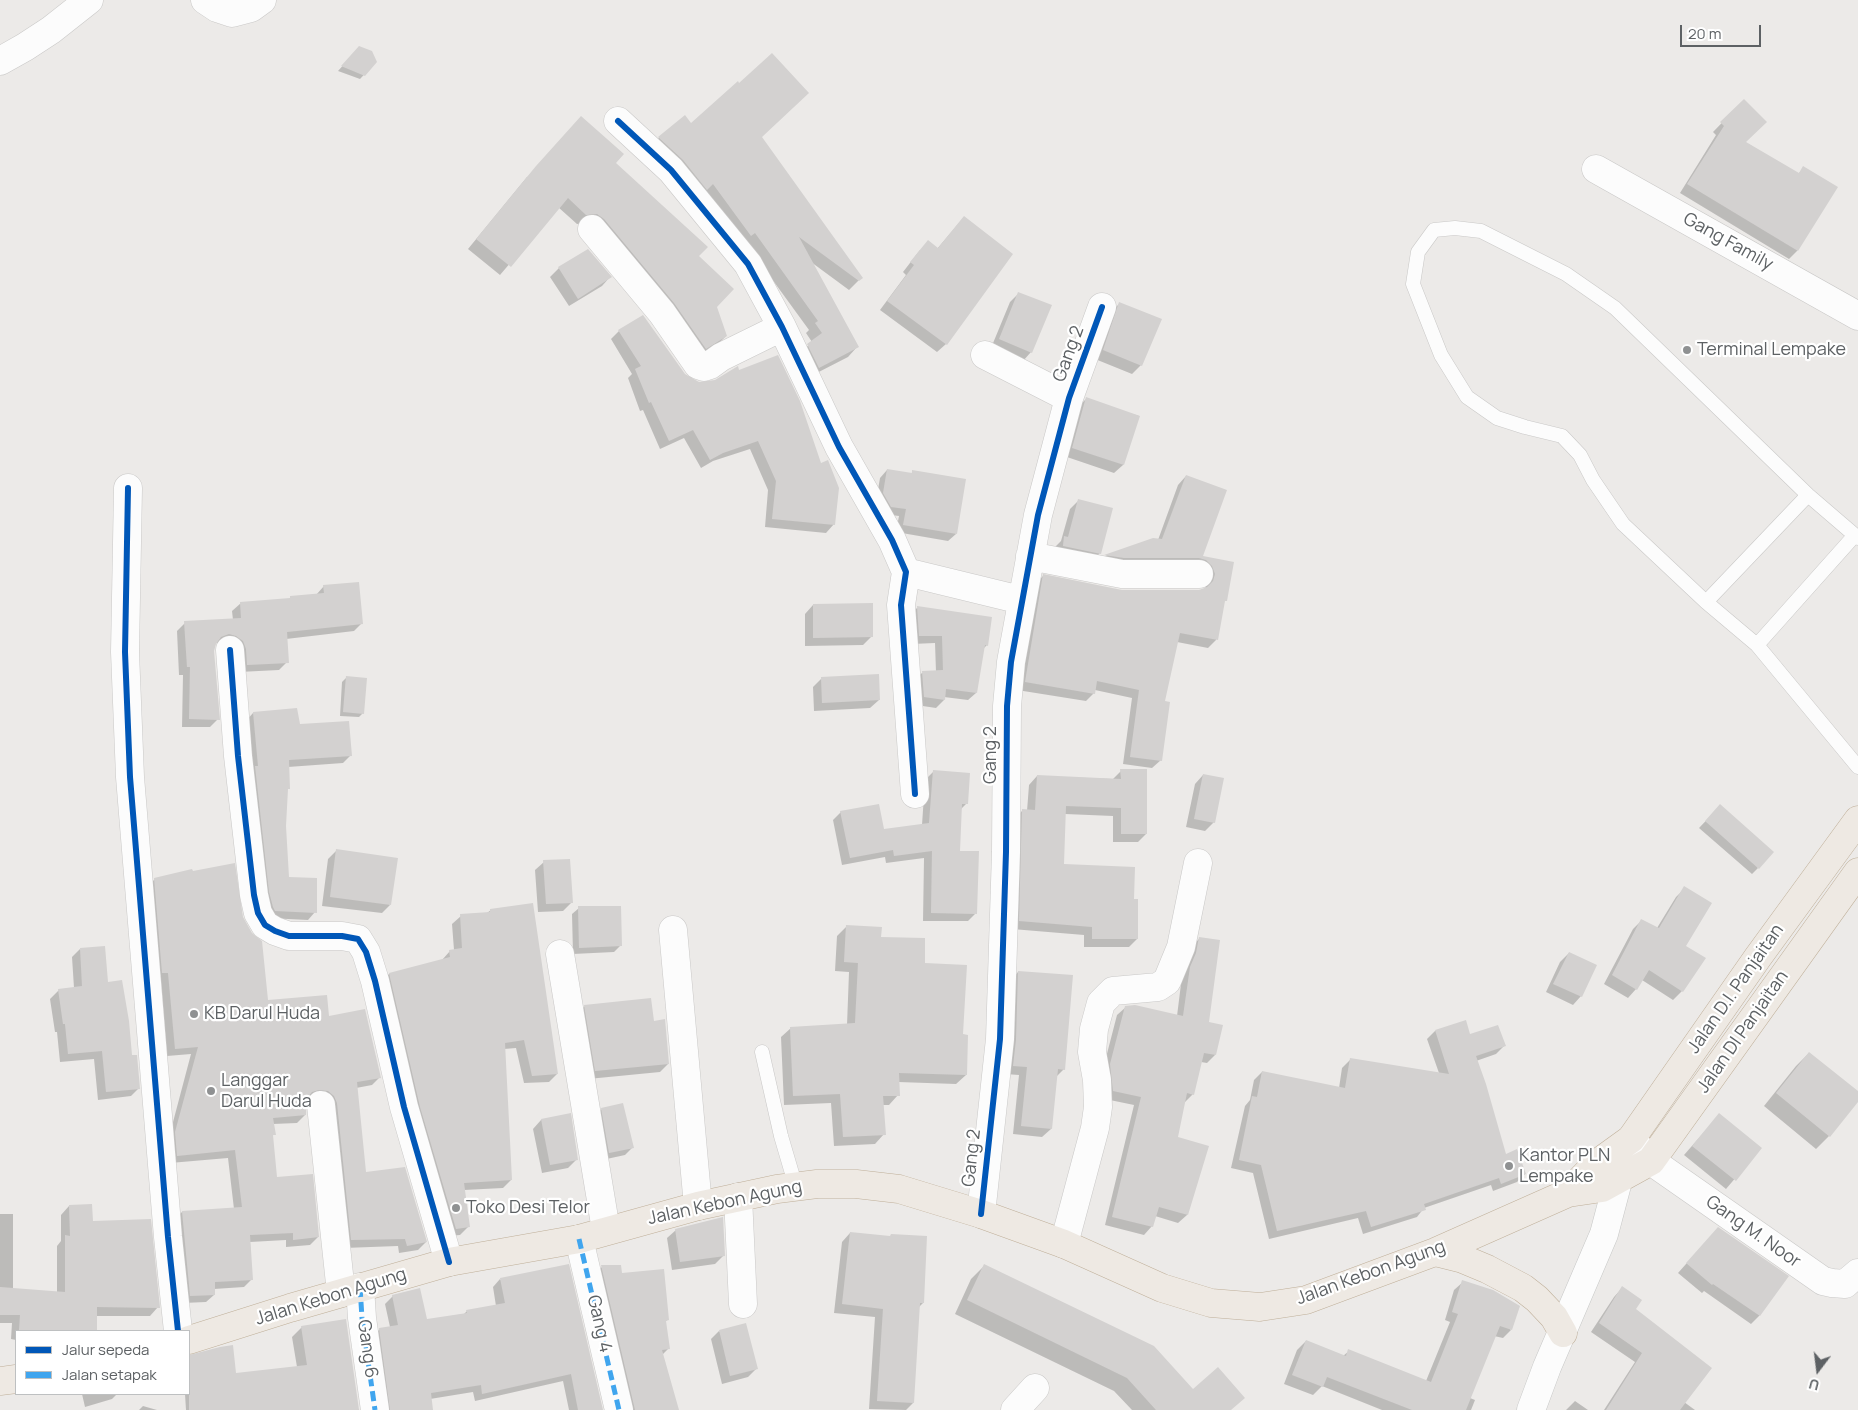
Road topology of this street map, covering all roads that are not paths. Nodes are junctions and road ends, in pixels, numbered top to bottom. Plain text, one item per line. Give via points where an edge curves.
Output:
1 (89, 0) edge
2 (205, 0) edge
3 (262, 0) edge
4 (0, 60) edge
5 (618, 121) dead end
6 (1596, 169) dead end
7 (592, 229) dead end
8 (1102, 307) dead end
9 (1858, 316) edge
10 (782, 327) junction
11 (985, 355) dead end
12 (1069, 398) junction
13 (128, 488) dead end
14 (1808, 495) junction
15 (1856, 537) edge
16 (1030, 556) junction
17 (906, 572) junction
18 (1200, 574) dead end
19 (1021, 600) junction
20 (1706, 602) junction
21 (1757, 645) junction
22 (230, 650) dead end
23 (1858, 767) edge
24 (915, 794) dead end
25 (1858, 820) edge
26 (1198, 863) dead end
27 (1858, 872) edge
28 (672, 930) dead end
29 (560, 954) dead end
30 (762, 1052) dead end
31 (321, 1105) dead end
32 (1620, 1146) junction
33 (1651, 1161) junction
34 (1618, 1181) junction
35 (796, 1186) junction
36 (1568, 1193) junction
37 (738, 1197) junction
38 (698, 1206) junction
39 (982, 1214) junction
40 (606, 1230) junction
41 (580, 1239) junction
42 (1064, 1244) junction
43 (1435, 1252) junction
44 (448, 1262) junction
45 (1858, 1272) edge
46 (350, 1290) junction
47 (743, 1304) dead end
48 (178, 1330) edge
49 (1563, 1333) junction
50 (190, 1340) edge
51 (15, 1379) edge
52 (0, 1381) edge
53 (1036, 1388) dead end
54 (375, 1410) edge
55 (619, 1410) edge
56 (1015, 1410) edge
57 (1531, 1410) edge

1 - 4 street via 32,43
2 - 3 street via 232,12 251,8
5 - 10 street via 671,170 748,264
6 - 9 street, Gang Family
7 - 10 street via 662,313 698,365 710,365 721,356
8 - 12 street, Gang 2
10 - 17 street via 839,446 892,540
11 - 12 street
12 - 16 street, Gang 2
13 - 48 street via 126,652 130,777
14 - 15 lane
14 - 20 lane
14 - 20 lane via 1615,308 1566,274 1481,231 1434,230 1418,252 1413,284 1441,355 1467,397 1497,418 1562,436 1580,455 1623,524
15 - 21 lane
16 - 18 street via 1122,574
16 - 19 street, Gang 2
17 - 19 street
17 - 24 street via 901,605
19 - 39 street, Gang 2 via 1007,706 1000,1039
20 - 21 lane
21 - 23 lane
22 - 44 street via 238,756 258,913 265,925 274,931 289,936 358,939 366,952 404,1107
25 - 32 highway, Jalan D.I. Panjaitan
26 - 42 street via 1181,947 1167,981 1158,988 1113,991 1101,1003 1092,1052 1097,1080 1095,1128
27 - 33 highway, Jalan DI Panjaitan
28 - 38 street
29 - 40 street
30 - 35 lane
31 - 46 street, Gang 6
32 - 33 street
32 - 34 street
32 - 36 highway, Jalan D.I. Panjaitan via 1595,1165
33 - 34 highway, Jalan DI Panjaitan
33 - 45 street, Gang M. Noor via 1823,1281 1845,1284
34 - 36 highway, Jalan DI Panjaitan via 1602,1188
34 - 49 street via 1604,1234
35 - 37 highway, Jalan Kebon Agung
35 - 39 highway, Jalan Kebon Agung via 856,1184 899,1189
36 - 43 highway, Jalan Kebon Agung
37 - 38 highway, Jalan Kebon Agung
37 - 47 street
38 - 40 highway, Jalan Kebon Agung
39 - 42 highway, Jalan Kebon Agung
40 - 41 highway, Jalan Kebon Agung
41 - 44 highway, Jalan Kebon Agung
41 - 55 street, Gang 4
42 - 43 highway, Jalan Kebon Agung via 1162,1288 1211,1303 1260,1307 1306,1300
43 - 49 highway via 1463,1259 1523,1288 1554,1317
44 - 46 highway, Jalan Kebon Agung
46 - 50 highway, Jalan Kebon Agung
46 - 54 street, Gang 6 via 362,1318
49 - 57 street
51 - 52 highway
53 - 56 street

